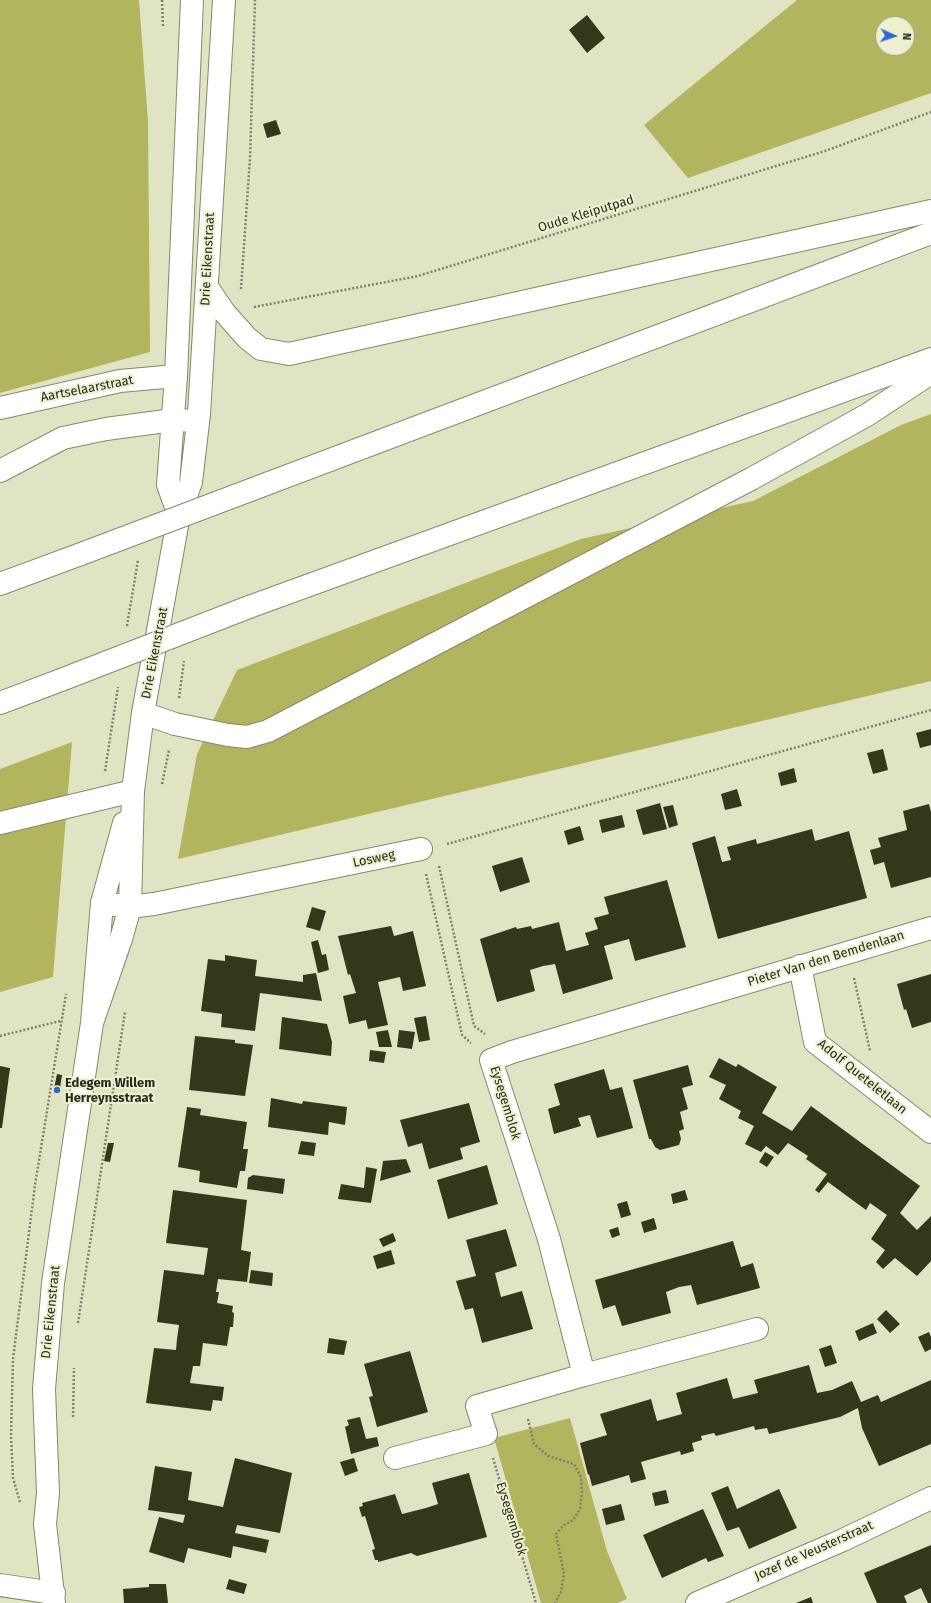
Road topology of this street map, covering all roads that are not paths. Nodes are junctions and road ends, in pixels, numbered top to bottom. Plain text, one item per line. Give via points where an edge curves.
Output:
1 (192, 0) edge
2 (224, 0) edge
3 (931, 211) edge
4 (931, 233) edge
5 (206, 288) junction
6 (931, 359) edge
7 (931, 373) edge
8 (176, 376) junction
9 (0, 408) edge
10 (173, 420) junction
11 (198, 421) junction
12 (0, 471) edge
13 (179, 515) junction
14 (0, 584) edge
15 (0, 703) edge
16 (144, 713) junction
17 (133, 791) junction
18 (0, 823) edge
19 (428, 848) road end
20 (102, 903) junction
21 (130, 907) junction
22 (931, 928) edge
23 (800, 966) junction
24 (720, 991) joint
25 (92, 1023) junction
26 (931, 1132) edge
27 (757, 1329) dead end
28 (584, 1375) junction
29 (395, 1458) dead end
30 (931, 1498) edge
31 (0, 1585) edge
32 (54, 1598) edge
33 (697, 1603) edge

1 - 8 main road, Drie Eikenstraat
2 - 5 main road, Drie Eikenstraat
3 - 5 main road via 289,354 262,349 247,338
4 - 14 main road, bridge
5 - 11 main road, Drie Eikenstraat
6 - 15 main road, bridge via 249,607
7 - 16 main road via 867,415 751,478 268,731 247,737 228,735 175,724
8 - 9 main road, Aartselaarstraat via 120,381
8 - 10 main road, Drie Eikenstraat
10 - 11 main road
10 - 12 main road via 63,438
10 - 13 main road, Drie Eikenstraat via 168,486
11 - 13 main road, Drie Eikenstraat via 191,482
13 - 16 main road, Drie Eikenstraat
16 - 17 main road, Drie Eikenstraat
17 - 18 main road
17 - 20 main road, Drie Eikenstraat
17 - 21 main road, Drie Eikenstraat
19 - 21 main road, Losweg
20 - 21 main road, Losweg
20 - 25 main road, Drie Eikenstraat
21 - 25 main road, Drie Eikenstraat via 122,939
22 - 23 main road, Pieter Van den Bemdenlaan
23 - 24 main road, Pieter Van den Bemdenlaan
23 - 26 main road, Adolf Queteletlaan via 815,1042
24 - 28 main road, Eysegemblok via 491,1060 548,1238
25 - 32 main road, Drie Eikenstraat via 52,1283 44,1389 48,1493 45,1524
27 - 28 main road
28 - 29 main road via 477,1406 486,1434
30 - 33 main road, Jozef de Veusterstraat via 843,1540
31 - 32 main road

